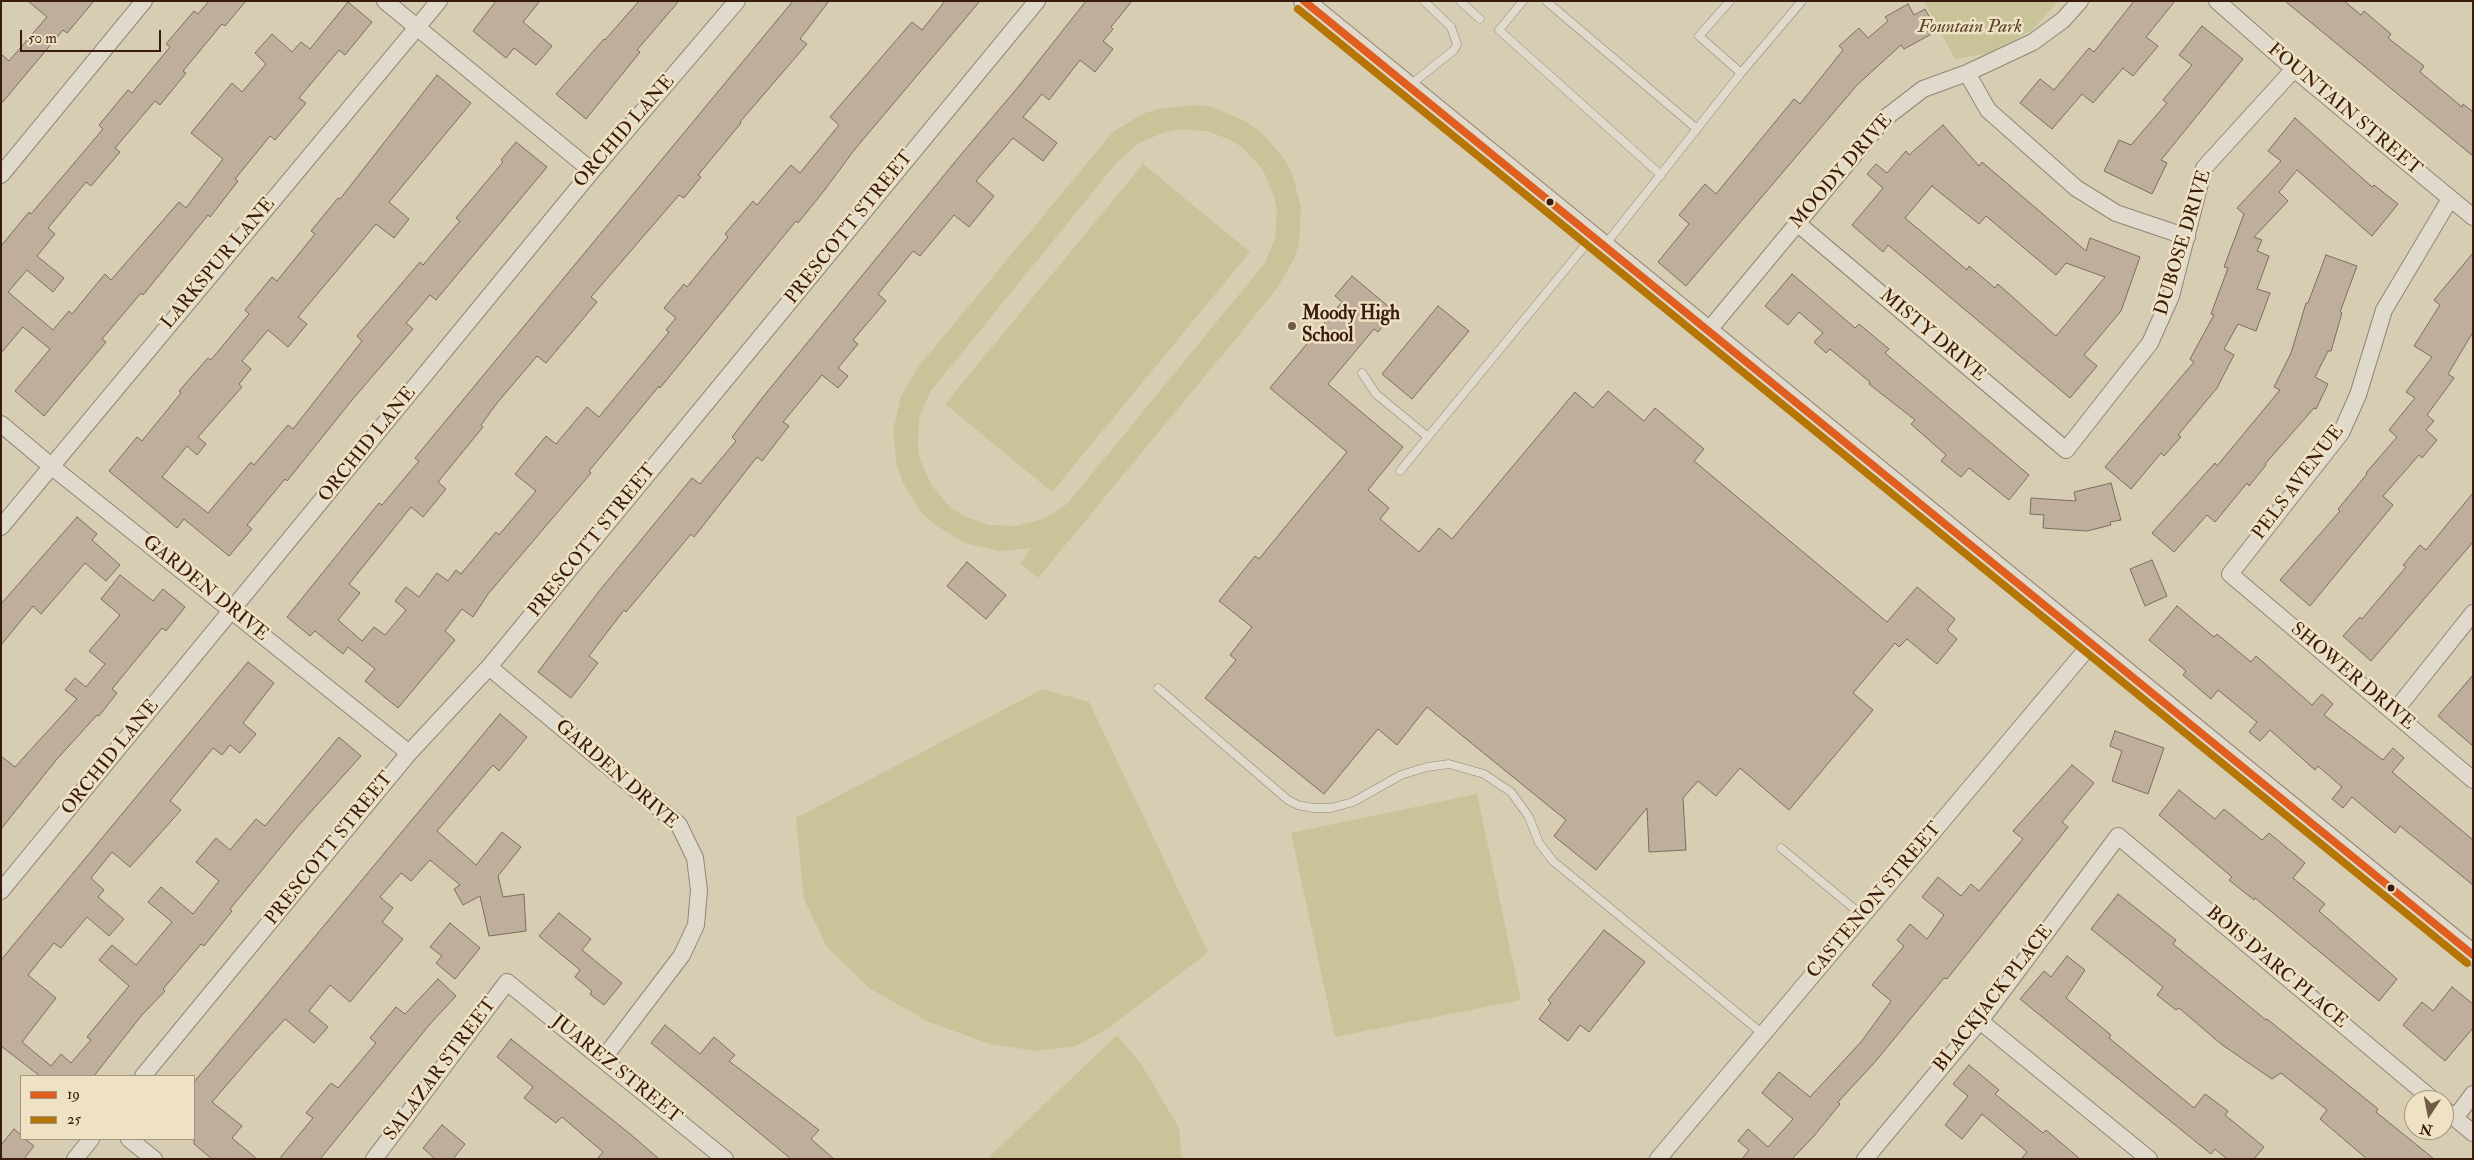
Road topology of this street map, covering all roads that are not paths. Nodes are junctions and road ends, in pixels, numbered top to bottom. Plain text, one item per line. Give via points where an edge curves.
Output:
1 (144, 1) edge
2 (386, 1) edge
3 (439, 1) edge
4 (737, 1) edge
5 (1037, 1) edge
6 (1304, 1) edge
7 (1424, 1) edge
8 (1460, 1) edge
9 (1523, 1) edge
10 (1546, 1) edge
11 (1730, 1) edge
12 (1802, 1) edge
13 (2080, 1) edge
14 (2217, 1) edge
15 (1480, 19) dead end
16 (417, 27) junction
17 (2294, 69) junction
18 (1741, 73) junction
19 (1968, 73) junction
20 (1408, 86) junction
21 (1697, 129) junction
22 (592, 171) junction
23 (1, 175) edge
24 (1661, 175) junction
25 (2450, 199) junction
26 (2473, 217) edge
27 (1797, 223) junction
28 (2187, 236) junction
29 (1598, 242) junction
30 (1708, 331) junction
31 (1362, 373) dead end
32 (1, 424) edge
33 (1428, 437) junction
34 (2066, 450) joint
35 (51, 466) junction
36 (1400, 471) dead end
37 (1, 527) edge
38 (2230, 574) joint
39 (232, 611) junction
40 (2473, 613) edge
41 (2091, 644) junction
42 (489, 667) junction
43 (1158, 688) dead end
44 (2394, 712) junction
45 (409, 753) junction
46 (2473, 780) edge
47 (2118, 836) joint
48 (1781, 848) dead end
49 (1, 891) edge
50 (1862, 916) junction
51 (2470, 947) edge
52 (507, 982) joint
53 (1980, 1021) junction
54 (1763, 1034) junction
55 (603, 1059) junction
56 (144, 1075) edge
57 (2421, 1090) edge
58 (2473, 1094) edge
59 (2454, 1110) edge
60 (2454, 1118) edge
61 (2473, 1133) edge
62 (90, 1140) edge
63 (130, 1140) edge
64 (75, 1159) edge
65 (154, 1159) edge
66 (374, 1159) edge
67 (725, 1159) edge
68 (1658, 1159) edge
69 (1865, 1159) edge
70 (2149, 1159) edge

1 - 23 street
2 - 16 street
3 - 16 street, LARKSPUR LANE
4 - 22 street, ORCHID LANE
5 - 42 street, PRESCOTT STREET
6 - 20 street
7 - 20 lane via 1451,27 1457,44 1454,50
8 - 15 lane
9 - 24 lane via 1499,30
10 - 21 lane
11 - 18 lane via 1699,36
12 - 18 lane
13 - 19 street, MOODY DRIVE via 2063,20 2034,42
14 - 17 street, FOUNTAIN STREET
16 - 22 street
16 - 35 street, LARKSPUR LANE
17 - 25 street, FOUNTAIN STREET
17 - 28 street, DUBOSE DRIVE via 2204,168
18 - 21 lane
19 - 27 street, MOODY DRIVE via 1923,89 1884,119
19 - 28 street via 1988,110 2076,188 2116,213
20 - 29 street
21 - 24 lane
22 - 39 street, ORCHID LANE
24 - 29 lane
25 - 26 street, FOUNTAIN STREET
25 - 38 street, PELS AVENUE via 2384,310 2358,395 2341,433
27 - 30 street, MOODY DRIVE
27 - 34 street, MISTY DRIVE
28 - 34 street, DUBOSE DRIVE via 2171,296 2150,343
29 - 30 street
29 - 33 lane
30 - 41 street
31 - 33 lane via 1376,394
32 - 35 street, GARDEN DRIVE
33 - 36 lane
35 - 37 street, LARKSPUR LANE
35 - 39 street, GARDEN DRIVE
38 - 44 street, SHOWER DRIVE
39 - 45 street, GARDEN DRIVE
39 - 49 street, ORCHID LANE
40 - 44 street
41 - 50 street, CASTENON STREET
41 - 51 street
42 - 45 street, PRESCOTT STREET
42 - 55 street, GARDEN DRIVE via 678,825 694,858 700,890 696,925 682,955
43 - 54 lane via 1288,800 1298,805 1331,808 1353,802 1401,775 1427,767 1449,764 1484,774 1511,792 1529,817 1539,843 1553,861
44 - 46 street, SHOWER DRIVE
45 - 56 street, PRESCOTT STREET
47 - 53 street, BLACKJACK PLACE
47 - 57 street, BOIS D'ARC PLACE
48 - 50 lane
50 - 54 street, CASTENON STREET
52 - 55 street, JUAREZ STREET
52 - 66 street, SALAZAR STREET
53 - 69 street, BLACKJACK PLACE
53 - 70 street
54 - 68 street, CASTENON STREET
55 - 67 street, JUAREZ STREET
58 - 59 street
60 - 61 street
62 - 64 street
63 - 65 street

